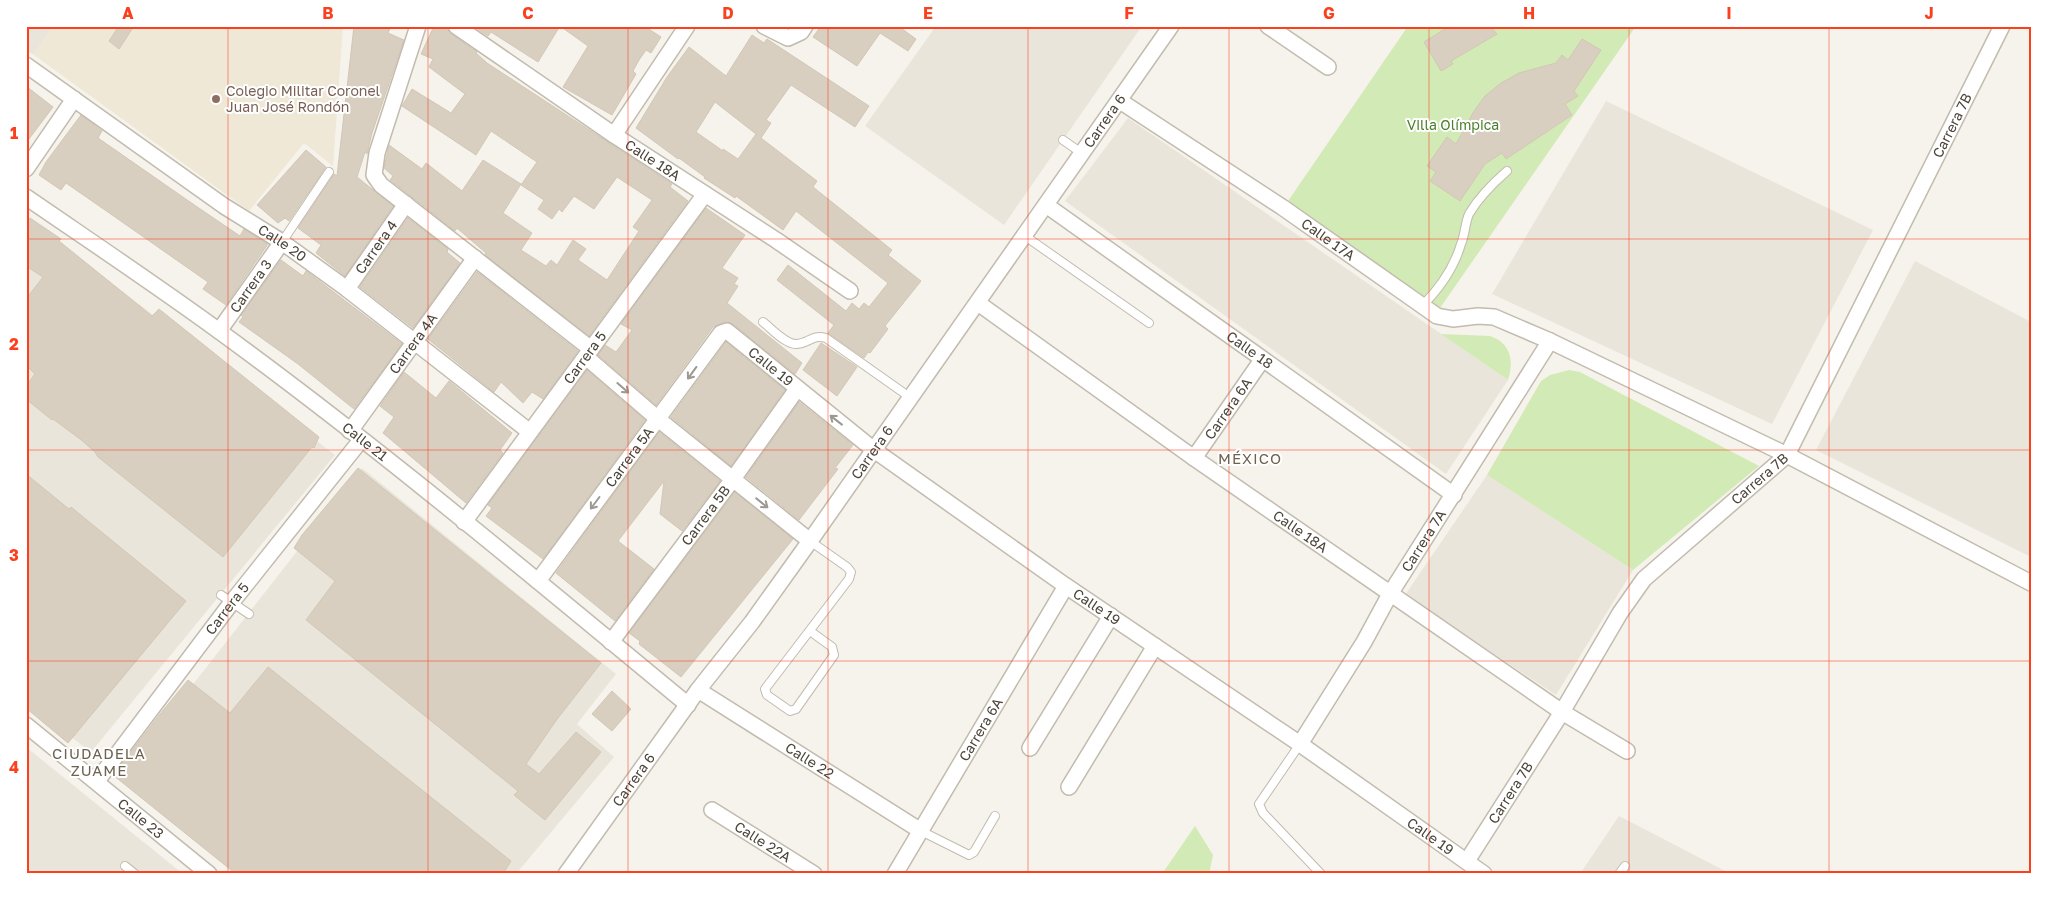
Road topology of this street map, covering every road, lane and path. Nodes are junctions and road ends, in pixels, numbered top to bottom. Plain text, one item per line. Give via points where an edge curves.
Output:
1 (418, 26) edge
2 (456, 26) edge
3 (687, 26) edge
4 (805, 26) edge
5 (1171, 26) edge
6 (1268, 26) edge
7 (2002, 26) edge
8 (769, 29) edge
9 (26, 65) edge
10 (1328, 67) dead end
11 (74, 98) junction
12 (1120, 101) junction
13 (614, 135) junction
14 (1064, 140) dead end
15 (1083, 154) junction
16 (26, 169) edge
17 (1507, 171) dead end
18 (329, 172) dead end
19 (705, 194) junction
20 (26, 196) edge
21 (406, 204) junction
22 (1046, 204) junction
23 (1025, 236) junction
24 (282, 242) junction
25 (476, 258) junction
26 (347, 289) junction
27 (850, 291) dead end
28 (978, 303) junction
29 (1422, 306) junction
30 (763, 322) dead end
31 (1149, 323) dead end
32 (219, 331) junction
33 (721, 333) joint
34 (1550, 341) junction
35 (415, 342) junction
36 (588, 353) junction
37 (1262, 360) junction
38 (797, 389) junction
39 (911, 398) junction
40 (658, 419) junction
41 (530, 432) junction
42 (356, 435) junction
43 (874, 450) junction
44 (1787, 455) junction
45 (1194, 458) junction
46 (733, 479) junction
47 (1454, 494) junction
48 (464, 522) junction
49 (810, 541) junction
50 (538, 581) junction
51 (2031, 583) edge
52 (1066, 586) junction
53 (1390, 594) junction
54 (226, 599) junction
55 (248, 614) dead end
56 (1111, 616) junction
57 (810, 631) junction
58 (612, 642) junction
59 (1155, 646) junction
60 (698, 690) junction
61 (688, 705) junction
62 (1562, 712) junction
63 (26, 725) edge
64 (1300, 744) junction
65 (1030, 748) dead end
66 (1628, 751) dead end
67 (97, 781) junction
68 (1069, 787) dead end
69 (712, 810) dead end
70 (995, 816) dead end
71 (921, 831) junction
72 (1467, 861) junction
73 (125, 866) dead end
74 (1625, 866) dead end
75 (135, 874) edge
76 (209, 874) edge
77 (566, 874) edge
78 (814, 874) edge
79 (895, 874) edge
80 (1321, 874) edge
81 (1484, 874) edge
82 (1619, 874) edge

1 - 21 street via 374,166 374,175 381,185
2 - 13 street, Calle 18A
3 - 13 street
4 - 8 street via 801,32 788,38
5 - 12 street, Carrera 6
6 - 10 street
7 - 44 street, Carrera 7B
9 - 11 street, Calle 20
11 - 16 street
11 - 24 street, Calle 20 via 224,206
12 - 15 street, Carrera 6
12 - 29 street, Calle 17A via 1282,207
13 - 19 street, Calle 18A
14 - 15 lane
15 - 22 street, Carrera 6
17 - 29 lane via 1475,204 1456,259
18 - 24 lane
19 - 27 street, Calle 18A
19 - 36 street, Carrera 5
20 - 32 street, Calle 21
21 - 25 street
21 - 26 street, Carrera 4
22 - 23 street, Carrera 6
22 - 37 street, Calle 18
23 - 28 street, Carrera 6
23 - 31 lane
24 - 26 street, Calle 20
24 - 32 street, Carrera 3
25 - 35 street, Carrera 4A
25 - 36 street
26 - 35 street, Calle 20
28 - 39 street, Carrera 6
28 - 45 street, Calle 18A
29 - 34 street, Calle 17A via 1445,318 1486,316 1502,320
30 - 39 lane via 797,344 818,336 826,338
32 - 42 street, Calle 21
33 - 38 street, Calle 19 via 732,333
33 -> 40 street, Carrera 5A
34 - 44 street, Calle 17A
34 - 47 street, Carrera 7A
35 - 41 street, Calle 20
35 - 42 street, Carrera 4A
36 -> 40 street
36 - 41 street, Carrera 5
37 - 45 street, Carrera 6A
37 - 47 street, Calle 18
43 -> 38 street, Calle 19
38 - 46 street, Carrera 5B
39 - 43 street, Carrera 6
40 - 46 street
40 -> 50 street, Carrera 5A
41 - 48 street, Carrera 5
42 - 48 street, Calle 21
42 - 54 street, Carrera 5
43 - 49 street, Carrera 6
43 - 52 street, Calle 19
44 - 51 street, Calle 17A
44 - 62 street, Carrera 7B via 1644,580 1620,613
45 - 53 street, Calle 18A
46 -> 49 street
46 - 58 street, Carrera 5B
47 - 53 street, Carrera 7A
48 - 50 street, Calle 21
49 - 57 lane via 851,572
49 - 60 street, Carrera 6
50 - 58 street, Calle 21
52 - 56 street, Calle 19
52 - 71 street, Carrera 6A
53 - 62 street, Calle 18A
53 - 64 street, Carrera 7A
54 - 55 lane
54 - 67 street, Carrera 5
56 - 59 street, Calle 19
56 - 65 street
57 - 57 lane via 765,688 767,695 790,711 796,709 834,655 832,647
58 - 61 street, Calle 21
59 - 64 street, Calle 19
59 - 68 street
60 - 61 street, Carrera 6
60 - 71 street, Calle 22
61 - 77 street, Carrera 6
62 - 66 street, Calle 18A
62 - 72 street, Carrera 7B
63 - 67 street, Calle 23
64 - 72 street, Calle 19
64 - 80 lane via 1259,804 1263,813
67 - 76 street, Calle 23
69 - 78 street, Calle 22A
70 - 71 lane via 969,855
71 - 79 street, Carrera 6A
72 - 81 street, Calle 19
73 - 75 lane
74 - 82 lane

